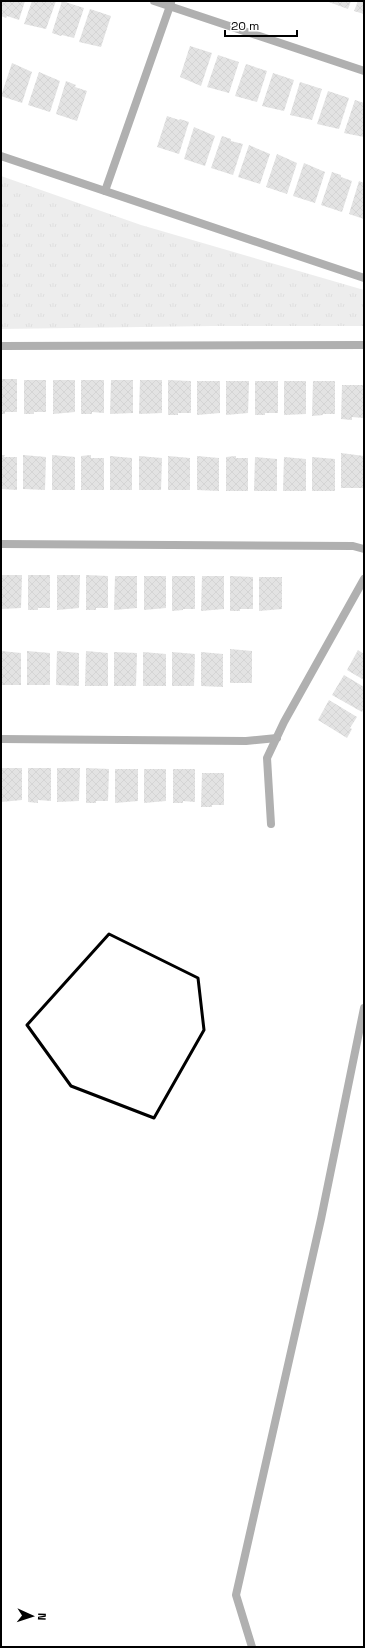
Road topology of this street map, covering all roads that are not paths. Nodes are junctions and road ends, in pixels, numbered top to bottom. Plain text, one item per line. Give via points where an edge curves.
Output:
1 (154, 1) edge
2 (171, 4) edge
3 (364, 72) edge
4 (1, 156) edge
5 (105, 191) junction
6 (364, 278) edge
7 (364, 345) edge
8 (1, 346) edge
9 (1, 544) edge
10 (364, 549) edge
11 (364, 579) edge
12 (277, 738) junction
13 (1, 739) edge
14 (271, 824) dead end
15 (364, 1008) edge
16 (252, 1647) edge

1 - 2 street
2 - 3 street
2 - 5 street
4 - 5 street
5 - 6 street
7 - 8 street
9 - 10 street via 353,546
11 - 12 street
12 - 13 street via 246,742
12 - 14 street via 267,758
15 - 16 street via 321,1219 236,1595

